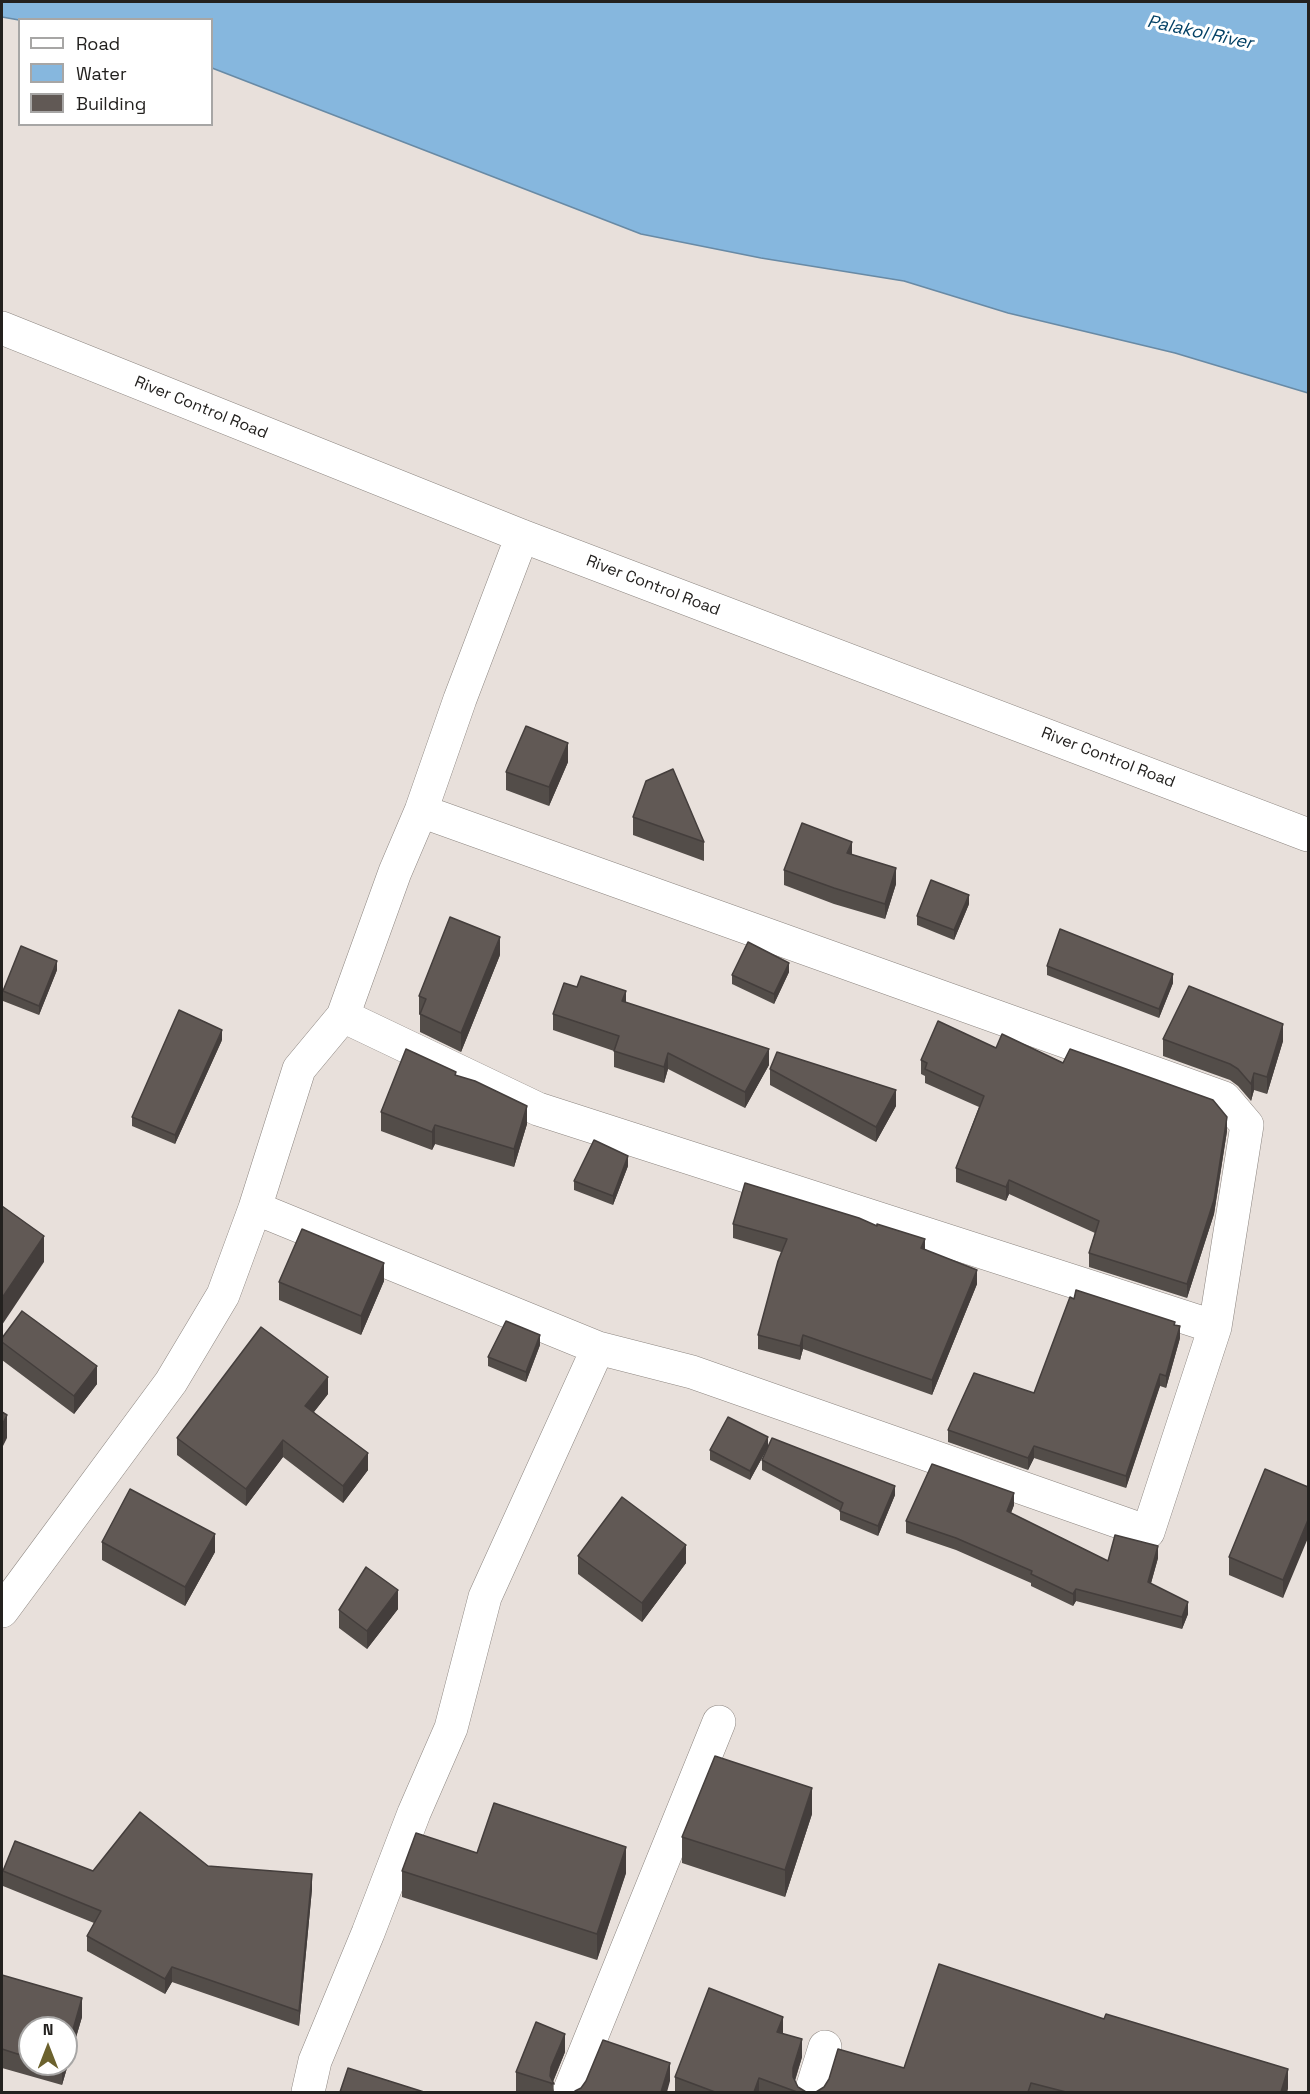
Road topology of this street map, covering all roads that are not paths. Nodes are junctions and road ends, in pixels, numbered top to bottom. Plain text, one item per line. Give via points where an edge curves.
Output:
1 (2, 328) edge
2 (522, 536) junction
3 (421, 811) junction
4 (1308, 835) edge
5 (343, 1016) junction
6 (255, 1208) junction
7 (1215, 1327) junction
8 (598, 1347) junction
9 (2, 1611) edge
10 (719, 1722) dead end
11 (825, 2047) dead end
12 (308, 2092) edge
13 (569, 2092) edge
14 (811, 2092) edge

1 - 2 street, River Control Road
2 - 3 street
2 - 4 street, River Control Road
3 - 5 street
3 - 7 street via 1224,1098 1247,1125
5 - 6 street via 299,1070
5 - 7 street via 538,1109
6 - 8 street
6 - 9 street via 223,1295 171,1382
7 - 8 street via 1148,1532 692,1372
8 - 12 street via 485,1597 451,1728 315,2061
10 - 13 street
11 - 14 street

